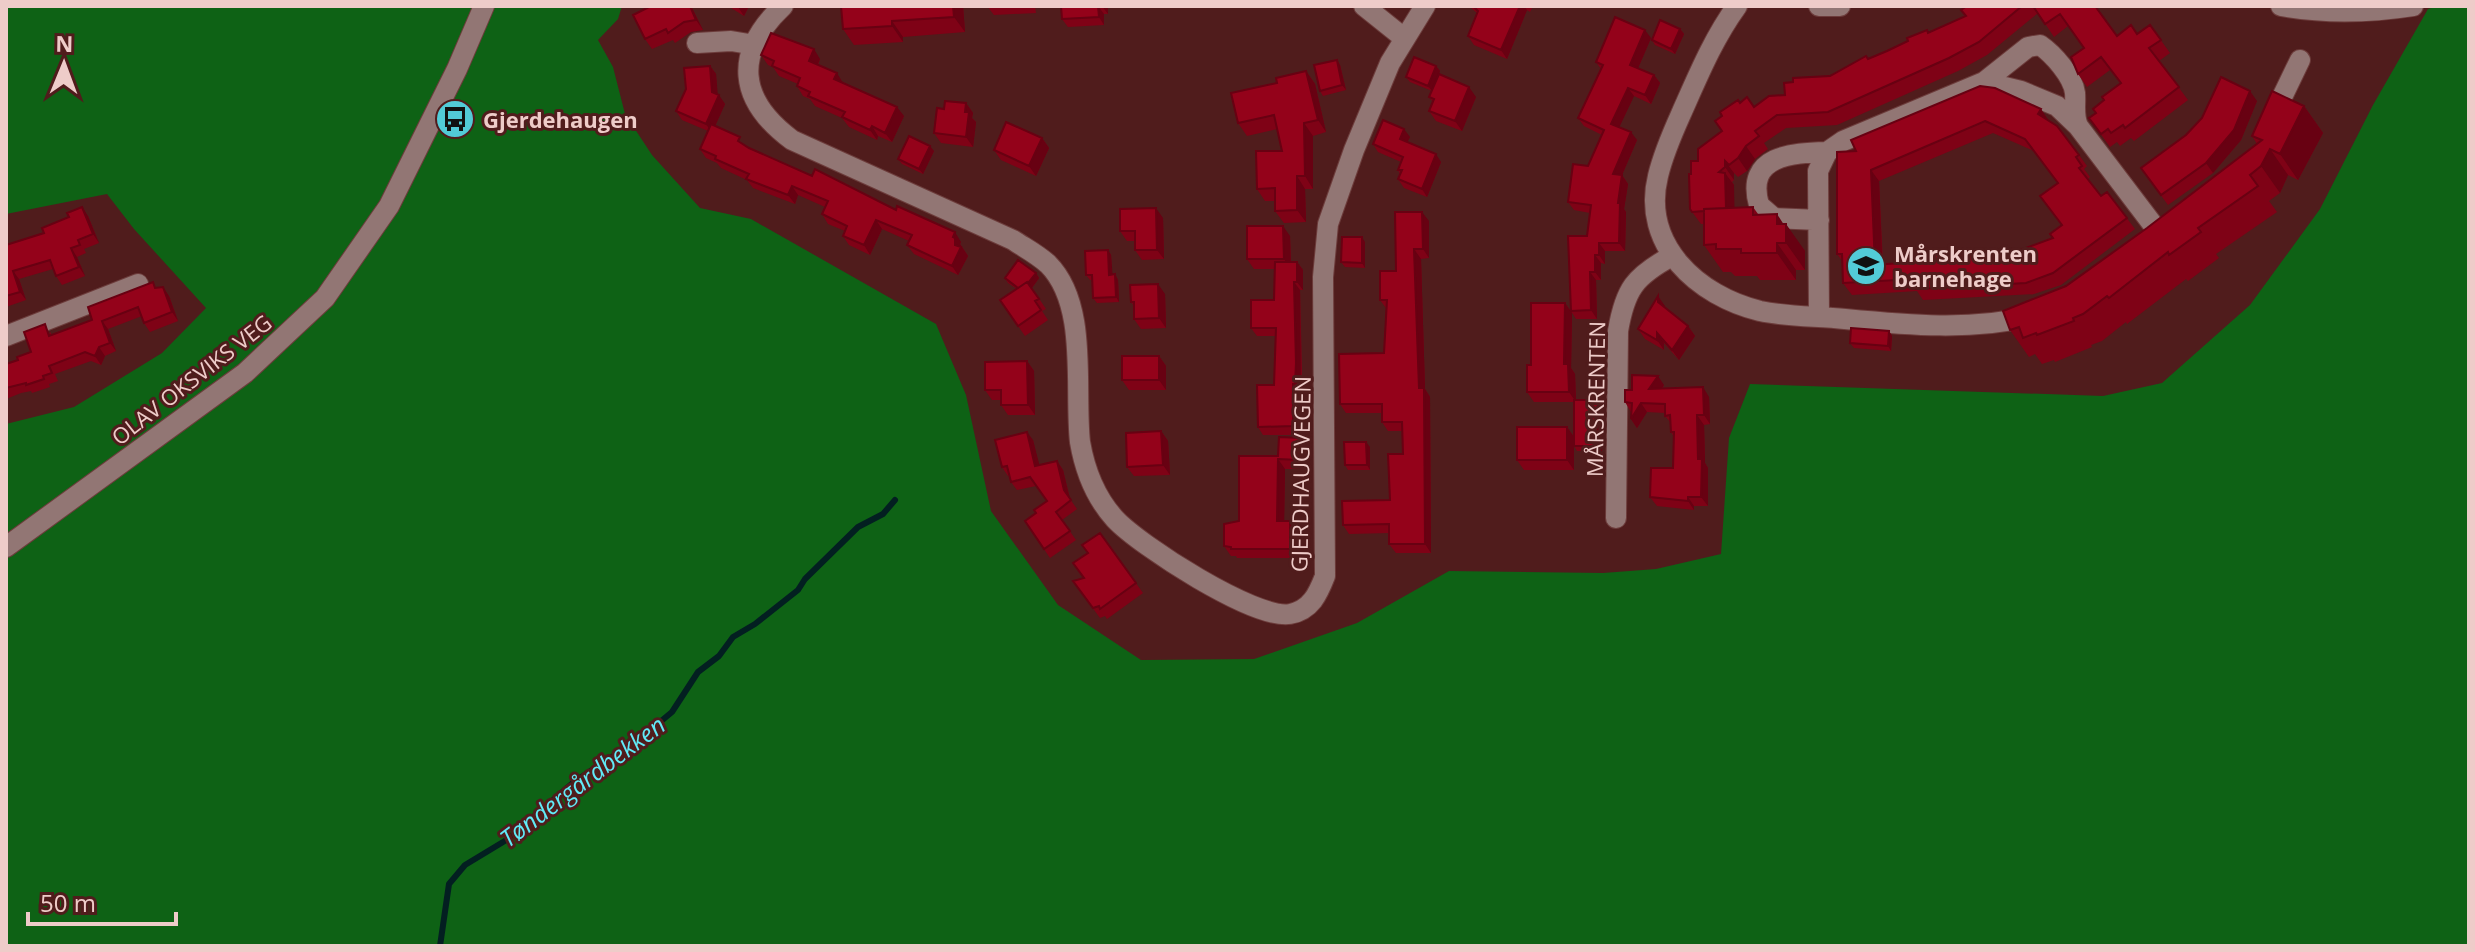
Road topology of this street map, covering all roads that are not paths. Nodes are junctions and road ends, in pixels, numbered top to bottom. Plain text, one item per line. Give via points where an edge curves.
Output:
1 (484, 6) edge
2 (783, 6) edge
3 (1364, 6) edge
4 (1425, 6) edge
5 (1737, 6) edge
6 (1819, 6) edge
7 (1840, 6) edge
8 (2281, 6) edge
9 (2413, 6) edge
10 (1404, 38) junction
11 (697, 43) dead end
12 (755, 45) junction
13 (2300, 60) dead end
14 (1984, 82) junction
15 (2078, 126) junction
16 (2266, 131) edge
17 (1827, 152) junction
18 (1819, 220) junction
19 (2163, 237) edge
20 (1672, 256) junction
21 (138, 284) edge
22 (2049, 311) edge
23 (1819, 316) junction
24 (6, 336) edge
25 (1616, 518) dead end
26 (6, 547) edge

1 - 26 street, OLAV OKSVIKS VEG via 389,206 325,298 245,373
2 - 12 street, GJERDHAUGVEGEN
3 - 10 street
4 - 10 street, GJERDHAUGVEGEN
5 - 20 street via 1710,49 1657,177 1657,218
6 - 7 street
8 - 9 street via 2373,12
10 - 12 street, GJERDHAUGVEGEN via 1328,224 1323,277 1325,576 1309,605 1281,614 1253,607 1155,552 1099,499 1080,442 1074,318 1066,290 1049,265 1013,240 792,140 758,109 749,87
11 - 12 street
13 - 16 street
14 - 15 street via 2057,106
14 - 15 street via 2028,47 2040,45 2073,87
14 - 17 street
15 - 19 street
17 - 18 street via 1818,171
17 - 18 street via 1776,158 1757,185 1759,205 1774,218
18 - 23 street
20 - 23 street via 1689,275 1731,301 1759,311
20 - 25 street, MÅRSKRENTEN via 1634,282 1622,304
21 - 24 street
22 - 23 street via 1961,325

